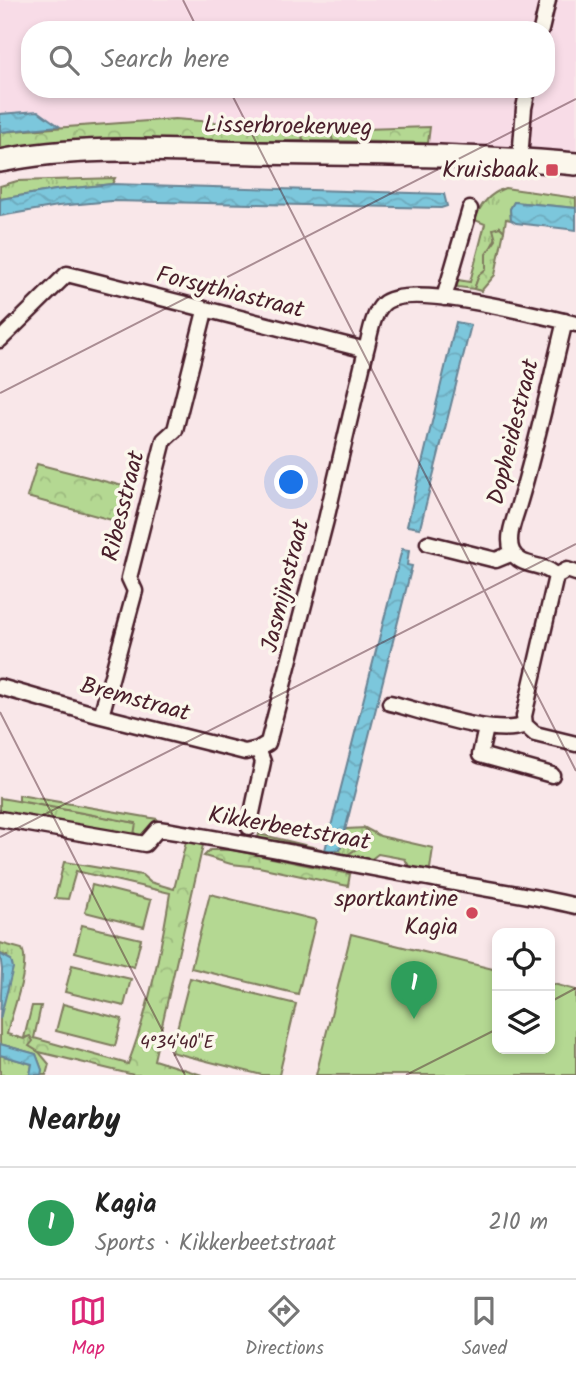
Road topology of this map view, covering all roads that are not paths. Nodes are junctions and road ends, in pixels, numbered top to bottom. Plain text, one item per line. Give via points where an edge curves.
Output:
1 (548, 0) edge
2 (543, 21) edge
3 (526, 98) edge
4 (520, 159) junction
5 (0, 161) edge
6 (576, 164) edge
7 (470, 209) dead end
8 (444, 298) junction
9 (205, 311) junction
10 (571, 323) edge
11 (0, 340) edge
12 (366, 350) junction
13 (428, 543) dead end
14 (513, 553) junction
15 (576, 573) edge
16 (556, 576) junction
17 (0, 687) edge
18 (390, 703) dead end
19 (101, 716) junction
20 (526, 725) junction
21 (486, 727) junction
22 (576, 744) edge
23 (258, 749) junction
24 (552, 775) dead end
25 (0, 819) edge
26 (249, 827) dead end
27 (576, 906) edge

1 - 2 street
3 - 4 street
4 - 5 main road, Lisserbroekerweg via 102,150
4 - 6 main road, Lisserbroekerweg
7 - 8 street
8 - 10 street, Dopheidestraat
8 - 12 street via 398,298 384,303
9 - 11 street, Forsythiastraat via 67,274
9 - 12 street, Forsythiastraat
9 - 19 street, Ribesstraat via 175,430 164,440 129,578 135,591
10 - 14 street, Dopheidestraat via 509,541
12 - 23 street, Jasmijnstraat via 268,743
13 - 14 street via 496,560
14 - 16 street via 522,562
15 - 16 street via 566,570
16 - 20 street via 524,716
17 - 19 street, Bremstraat
18 - 21 street
19 - 23 street, Bremstraat via 244,752
20 - 21 street via 515,730
20 - 22 street via 535,734
21 - 24 street via 480,755
23 - 26 street via 263,762
25 - 27 street, Kikkerbeetstraat via 145,844 158,829

